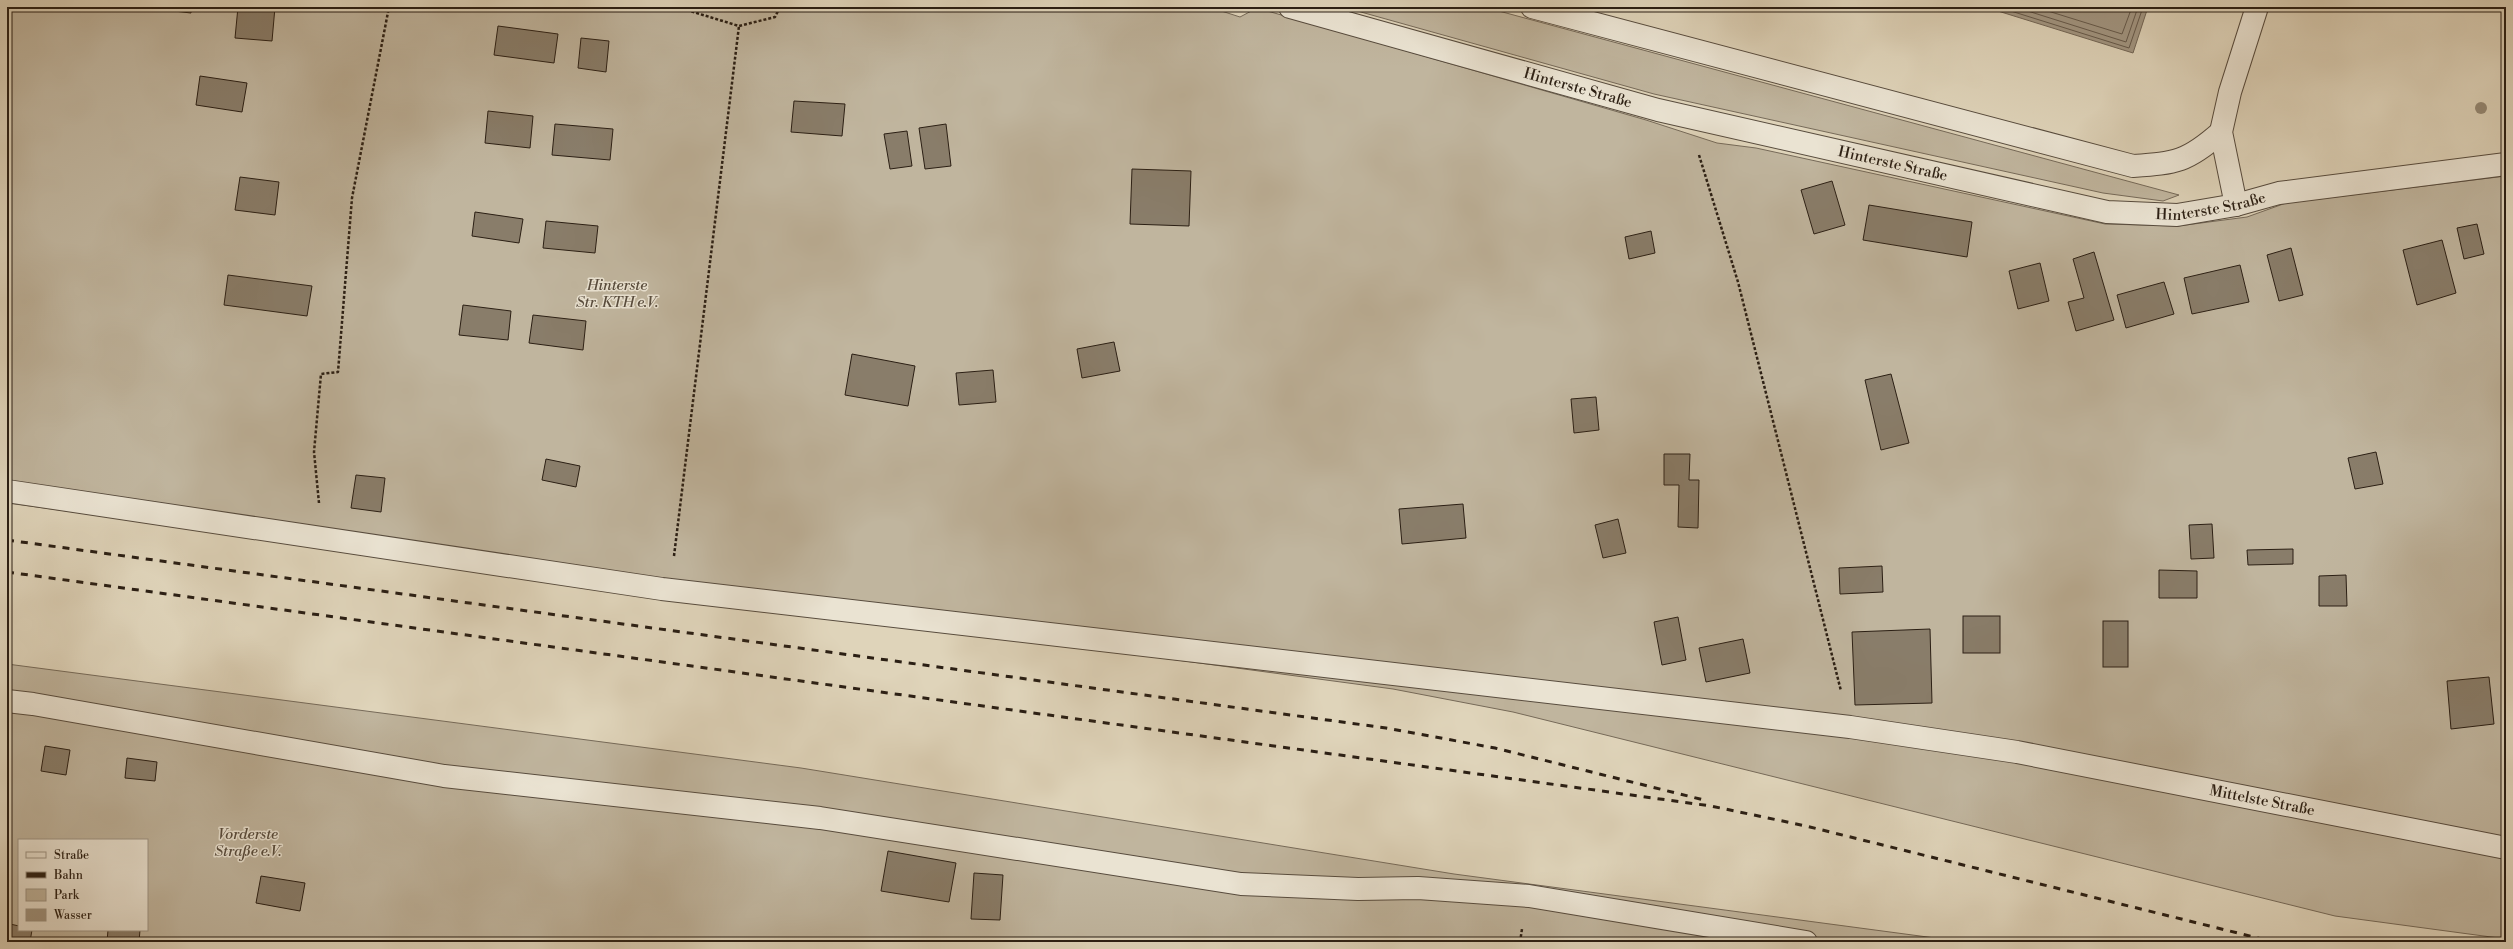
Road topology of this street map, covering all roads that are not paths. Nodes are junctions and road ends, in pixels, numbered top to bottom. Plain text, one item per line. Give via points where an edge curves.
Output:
1 (1290, 7) edge
2 (1532, 7) edge
3 (2257, 7) edge
4 (2220, 132) junction
5 (2506, 164) edge
6 (2236, 205) junction
7 (7, 491) edge
8 (7, 702) edge
9 (2506, 848) edge
10 (1806, 942) edge

1 - 6 street, Hinterste Straße via 1658,110 2107,212 2177,215
2 - 4 street via 2133,166 2172,163 2200,150
3 - 4 street
4 - 6 street
5 - 6 street, Hinterste Straße via 2279,193
7 - 9 street, Mittelste Straße via 662,589 1850,726 2017,752
8 - 10 street via 40,705 444,776 820,818 1241,884 1358,889 1418,888 1529,896

